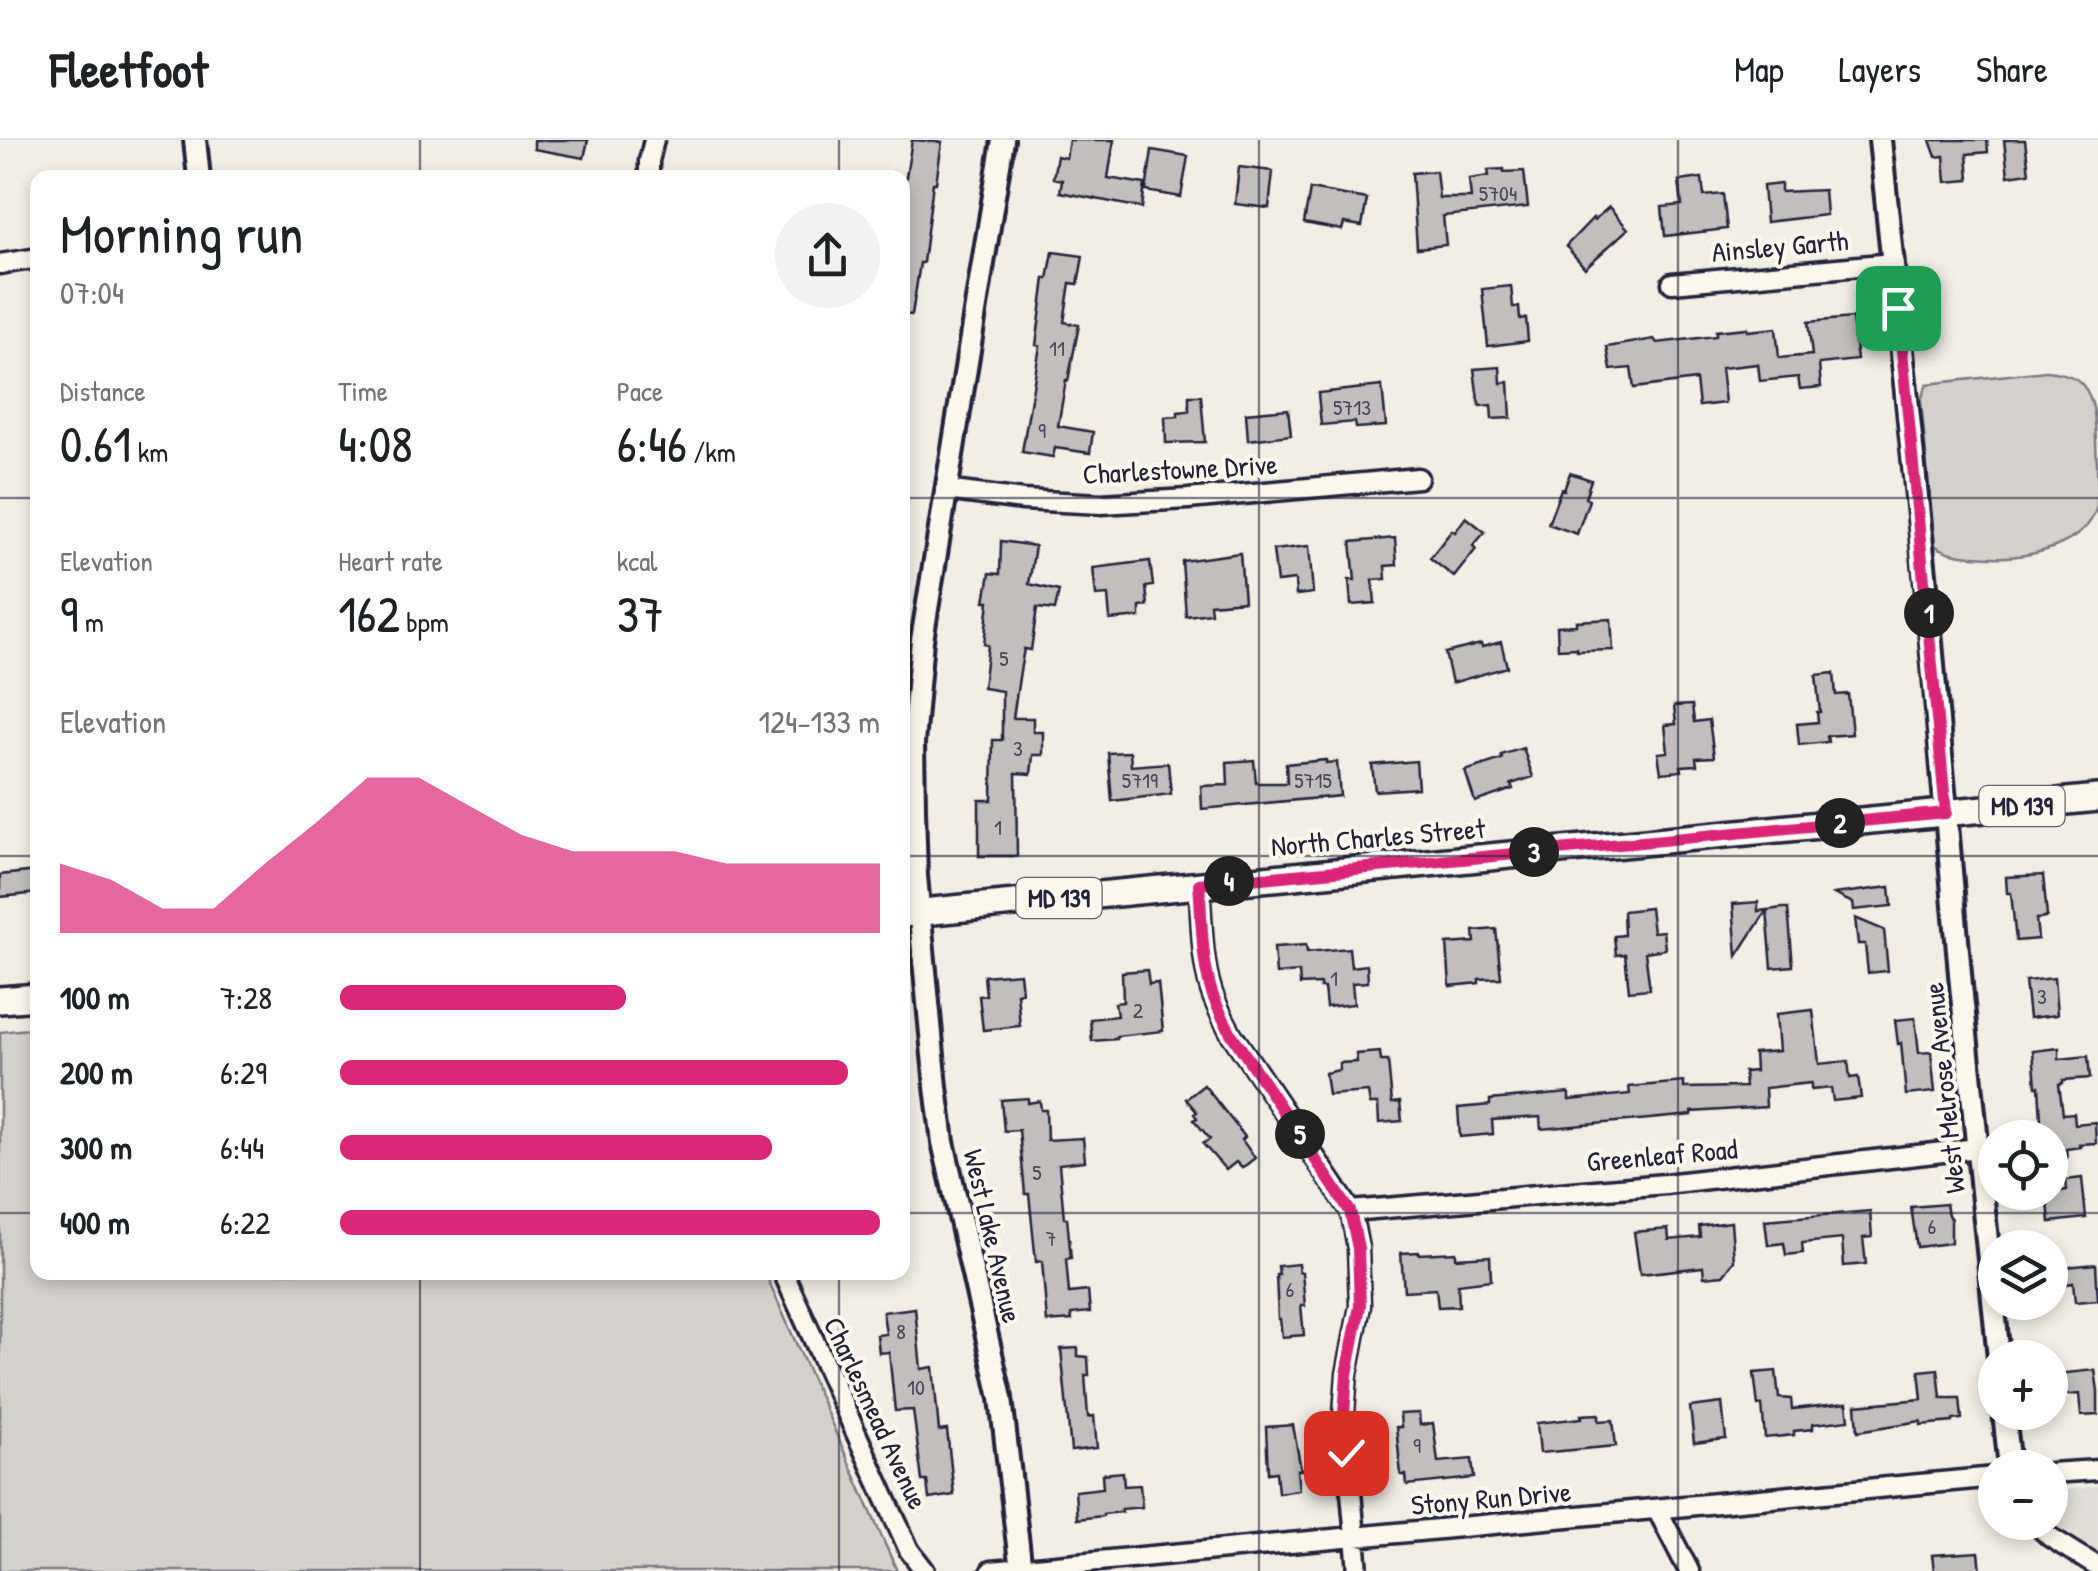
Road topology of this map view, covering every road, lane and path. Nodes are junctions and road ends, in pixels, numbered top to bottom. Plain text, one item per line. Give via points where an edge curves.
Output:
1 (196, 140) edge
2 (654, 140) edge
3 (1003, 140) edge
4 (1880, 140) edge
5 (198, 170) edge
6 (649, 170) edge
7 (30, 259) edge
8 (1894, 262) junction
9 (0, 264) edge
10 (1672, 284) dead end
11 (1418, 478) dead end
12 (945, 490) junction
13 (2098, 798) edge
14 (1946, 813) junction
15 (1199, 884) junction
16 (911, 913) edge
17 (30, 998) edge
18 (0, 1000) edge
19 (1978, 1148) joint
20 (1984, 1210) edge
21 (1350, 1211) junction
22 (787, 1280) edge
23 (1997, 1340) edge
24 (2098, 1470) edge
25 (2068, 1472) edge
26 (1978, 1479) edge
27 (1657, 1510) junction
28 (1355, 1538) junction
29 (2055, 1540) edge
30 (2098, 1567) edge
31 (1021, 1570) edge
32 (926, 1571) edge
33 (992, 1571) edge
34 (1358, 1571) edge
35 (1688, 1571) edge

1 - 5 street
2 - 6 street
3 - 12 street, West Lake Avenue
4 - 8 street, West Melrose Avenue
7 - 9 street
8 - 10 street, Ainsley Garth
8 - 14 street, West Melrose Avenue
11 - 12 street, Charlestowne Drive via 1101,504
12 - 16 street, West Lake Avenue via 913,742
13 - 14 main road, North Charles Street / MD 139
14 - 15 main road, North Charles Street / MD 139
14 - 19 street, West Melrose Avenue
15 - 16 main road, North Charles Street / MD 139
15 - 21 street via 1206,961 1219,1010
16 - 31 street, West Lake Avenue via 943,1142 1000,1398
17 - 18 main road
19 - 21 street, Greenleaf Road
20 - 23 street, West Melrose Avenue
21 - 28 street via 1360,1306 1344,1414
22 - 32 street, Charlesmead Avenue via 908,1550
24 - 25 street
26 - 27 street, Stony Run Drive
27 - 28 street, Stony Run Drive
27 - 35 street
28 - 31 street, Stony Run Drive
28 - 34 street
29 - 30 street
31 - 33 street, Stony Run Drive

